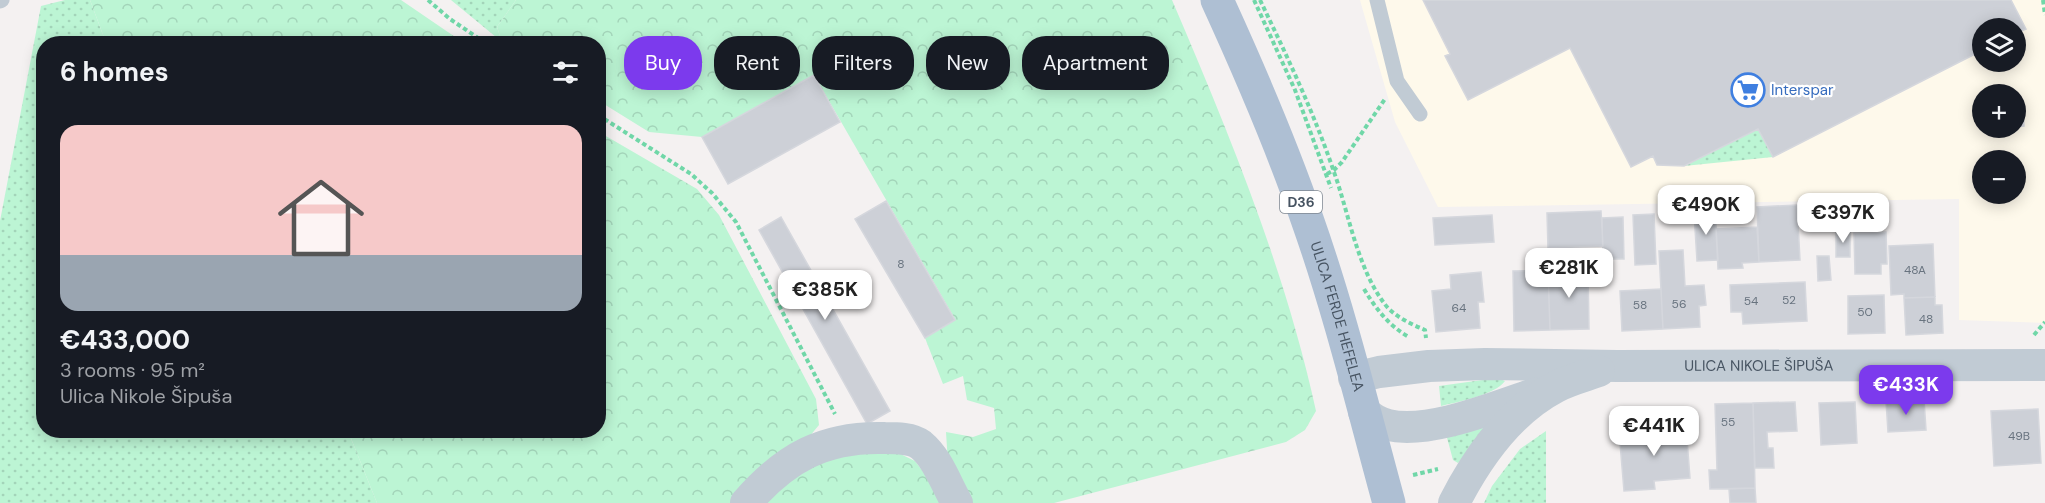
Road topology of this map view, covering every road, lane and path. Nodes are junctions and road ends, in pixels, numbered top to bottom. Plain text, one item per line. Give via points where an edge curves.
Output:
1 (428, 0) edge
2 (1217, 0) edge
3 (1254, 0) edge
4 (1260, 0) edge
5 (1377, 0) edge
6 (2043, 0) edge
7 (2045, 15) edge
8 (475, 36) edge
9 (1397, 81) junction
10 (1420, 114) dead end
11 (606, 120) edge
12 (1334, 171) junction
13 (1327, 174) junction
14 (1334, 196) dead end
15 (1361, 285) dead end
16 (1419, 343) dead end
17 (1426, 344) dead end
18 (2043, 362) edge
19 (1617, 366) junction
20 (1354, 378) junction
21 (1556, 387) junction
22 (1364, 412) junction
23 (847, 439) junction
24 (1444, 467) dead end
25 (1411, 475) dead end
26 (746, 503) edge
27 (957, 503) edge
28 (1389, 503) edge
29 (1454, 503) edge

1 - 8 path
2 - 20 main road, ULICA FERDE HEFELEA / D36 via 1281,148 1331,293
3 - 13 path
4 - 12 path via 1292,66
5 - 9 lane
6 - 7 path
9 - 10 lane
9 - 12 path
11 - 23 path via 691,174 736,222
12 - 13 path
12 - 17 path via 1369,280 1385,306 1425,330
13 - 14 path
15 - 16 path via 1377,310 1400,332
18 - 19 street, ULICA NIKOLE ŠIPUŠA
19 - 20 street, ULICA NIKOLE ŠIPUŠA via 1429,366
19 - 21 street, ULICA NIKOLE ŠIPUŠA
20 - 22 main road, ULICA FERDE HEFELEA / D36
21 - 22 street, ULICA NIKOLE ŠIPUŠA via 1419,426 1388,425
21 - 29 street, ULICA NIKOLE ŠIPUŠA via 1502,430
22 - 28 main road, ULICA FERDE HEFELEA / D36
23 - 26 street via 828,443 792,461
23 - 27 street via 896,438 919,443 931,455
24 - 25 path

